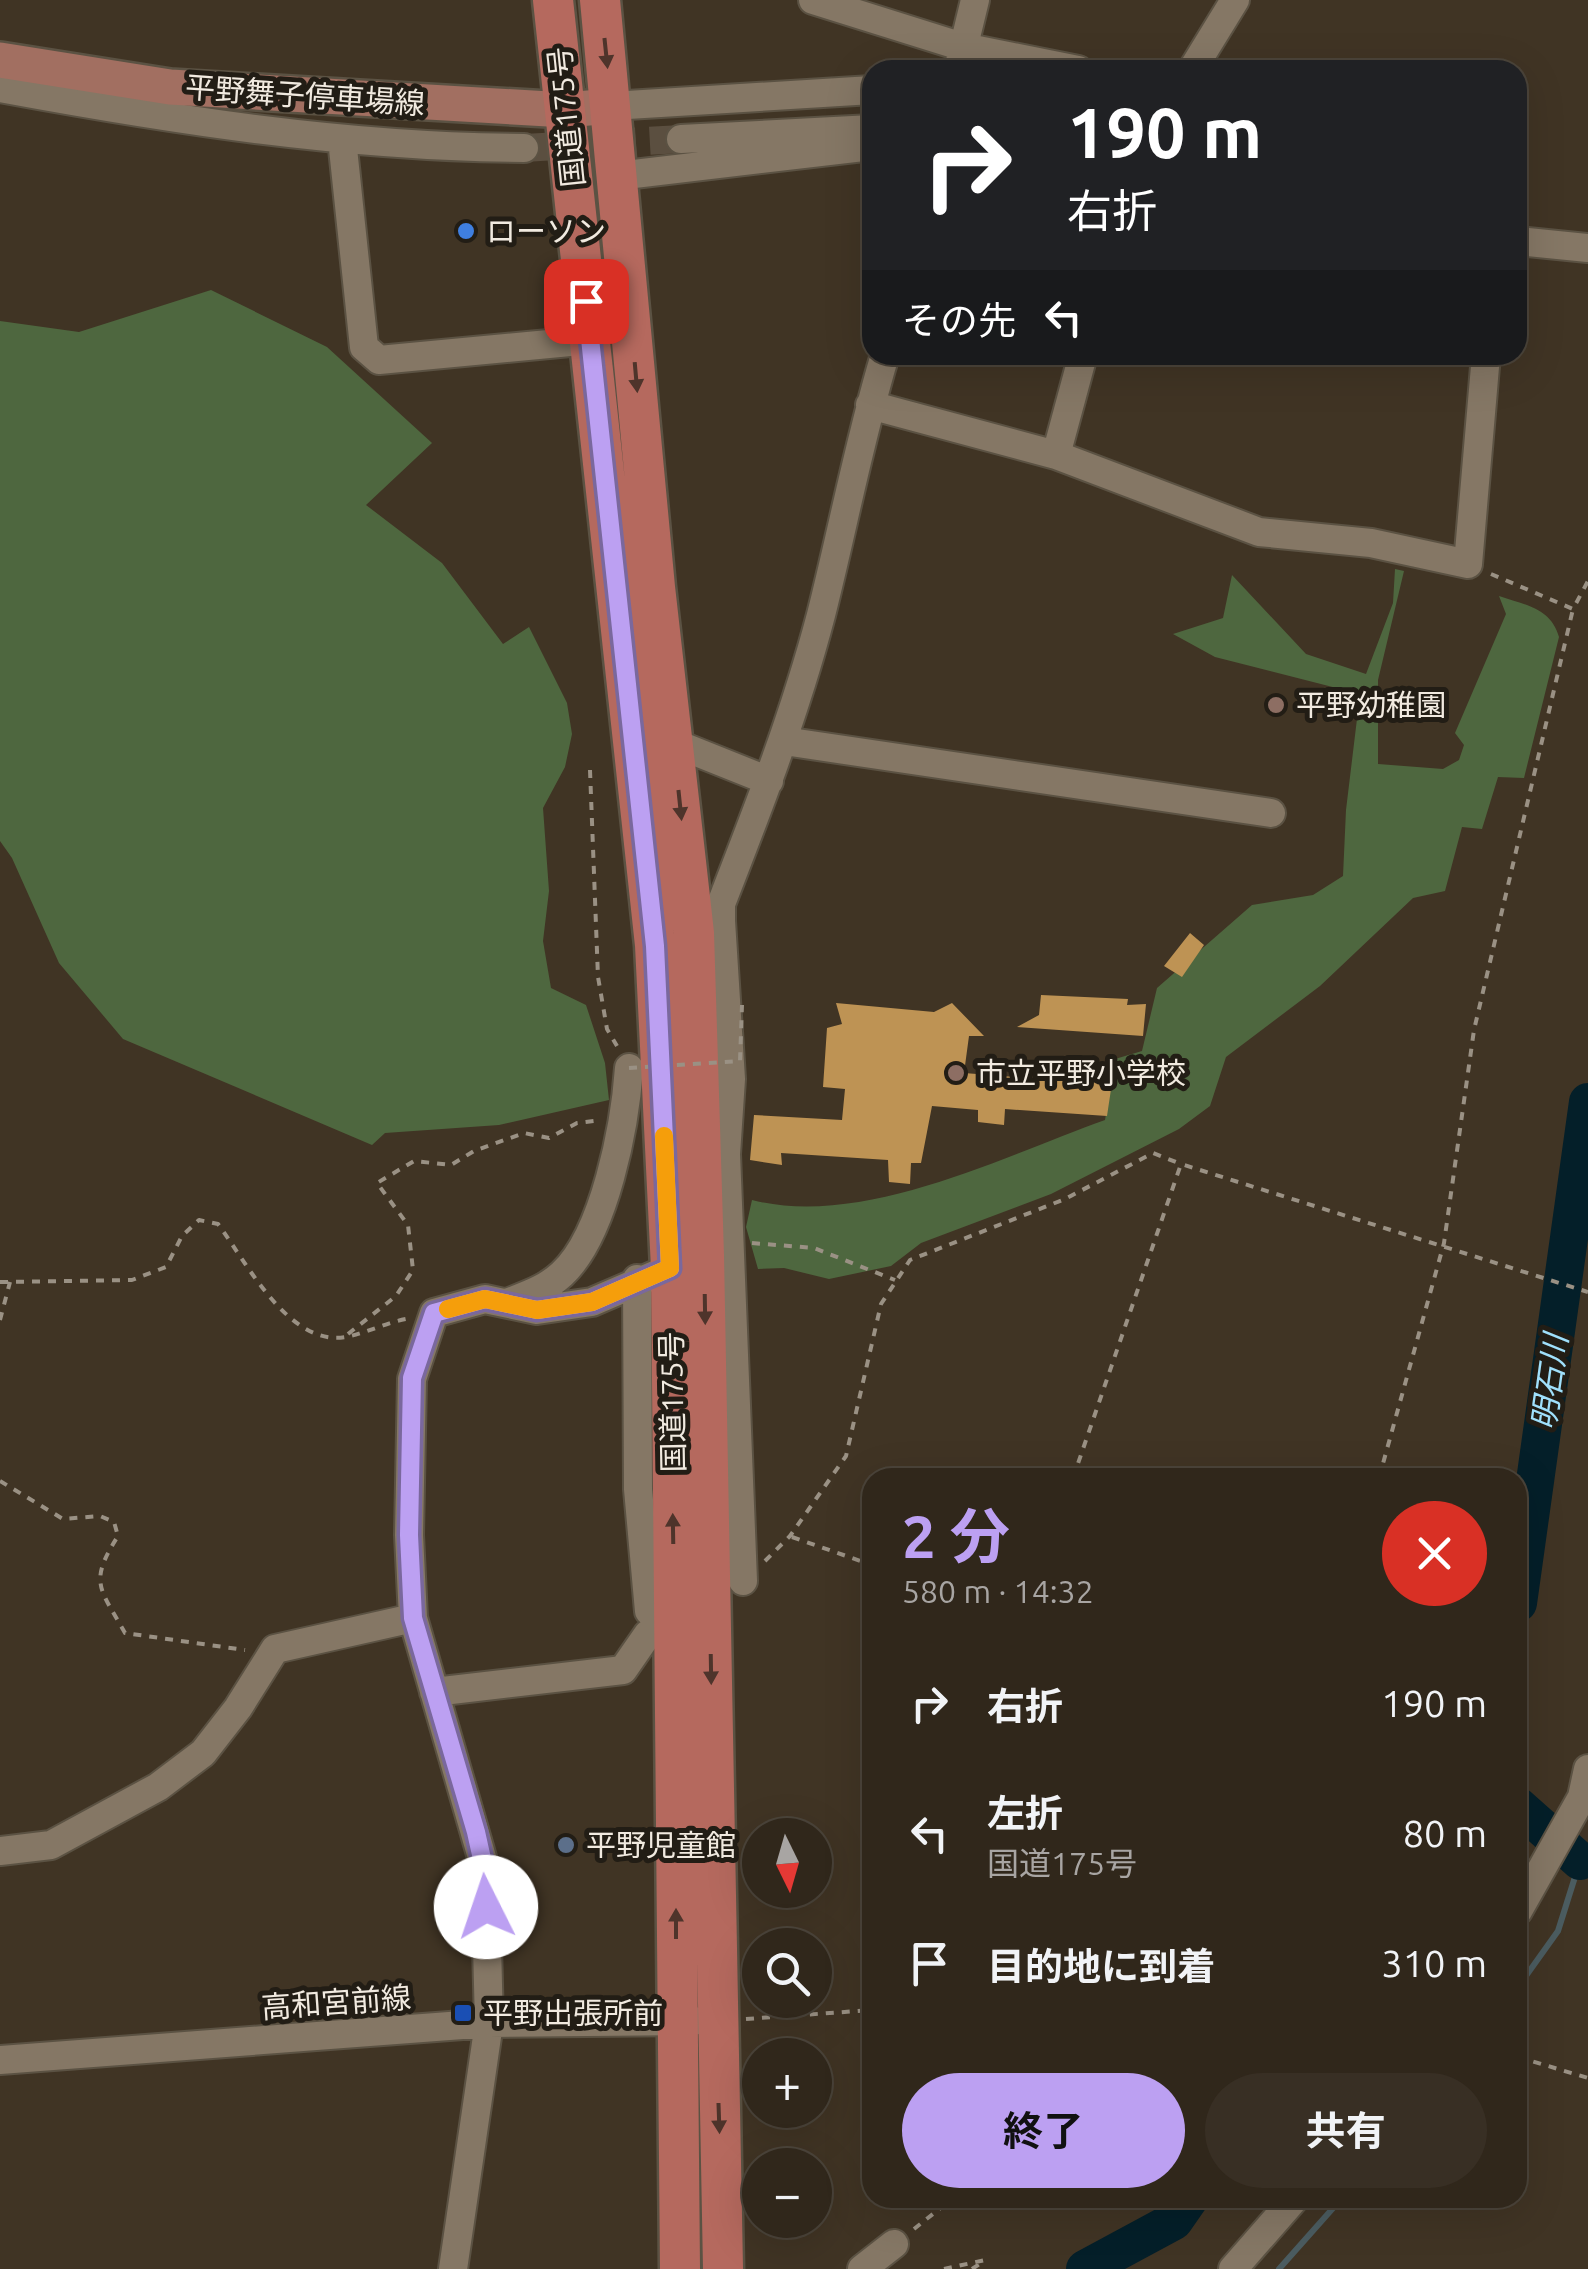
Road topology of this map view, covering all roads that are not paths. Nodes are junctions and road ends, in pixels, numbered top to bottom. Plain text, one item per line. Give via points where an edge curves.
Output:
1 (554, 0) edge
2 (600, 0) edge
3 (814, 0) edge
4 (975, 0) edge
5 (1235, 0) edge
6 (961, 59) edge
7 (0, 60) edge
8 (1198, 60) edge
9 (0, 88) edge
10 (862, 91) edge
11 (171, 103) junction
12 (611, 106) junction
13 (566, 110) junction
14 (862, 130) edge
15 (342, 139) junction
16 (681, 139) tunnel mouth
17 (862, 147) edge
18 (524, 148) tunnel mouth
19 (617, 176) junction
20 (1527, 242) edge
21 (1588, 248) edge
22 (590, 340) junction
23 (881, 365) edge
24 (1080, 365) edge
25 (1485, 365) edge
26 (870, 405) junction
27 (1056, 455) junction
28 (784, 741) junction
29 (674, 743) junction
30 (769, 780) junction
31 (1271, 813) dead end
32 (708, 927) junction
33 (629, 1068) road end
34 (654, 1274) junction
35 (506, 1303) junction
36 (743, 1581) road end
37 (413, 1618) junction
38 (661, 1622) junction
39 (434, 1692) junction
40 (1588, 1769) edge
41 (0, 1851) edge
42 (1527, 1895) edge
43 (697, 2021) junction
44 (489, 2022) junction
45 (0, 2060) edge
46 (1286, 2208) edge
47 (894, 2244) road end
48 (452, 2269) edge
49 (680, 2269) edge
50 (723, 2269) edge
51 (862, 2269) edge
52 (1233, 2269) edge

1 - 13 highway, 国道175号
2 -> 12 highway, 国道175号
3 - 6 street
4 - 6 street
5 - 8 street
7 - 11 main road, 平野舞子停車場線
9 - 11 street
10 - 12 street
11 - 13 main road, 平野舞子停車場線
11 - 15 street
12 - 13 main road, 平野舞子停車場線
12 - 19 highway, 国道175号
13 - 22 highway, 国道175号
14 - 16 street
15 - 18 street
15 - 22 street via 364,347 379,360
17 - 19 street
19 -> 29 highway, 国道175号
20 - 21 street
22 - 34 highway, 国道175号 via 655,946
23 - 26 street
24 - 27 street
25 - 27 street via 1468,564 1371,543 1259,532
26 - 27 street
26 - 28 street
28 - 30 street
28 - 31 street
29 - 30 street
29 -> 32 highway, 国道175号
30 - 32 street
32 - 36 street via 732,1079 726,1154
32 -> 43 highway, 国道175号
33 - 35 street via 626,1118 586,1244 543,1289
34 - 35 street via 592,1302 537,1310
34 - 38 highway, 国道175号
35 - 37 street via 485,1299 434,1313 412,1378
37 - 39 street
37 - 41 street via 275,1649 203,1753 158,1787 51,1845
38 - 39 street via 622,1670
43 -> 38 highway, 国道175号
39 - 44 street via 484,1868
40 - 42 street via 1582,1797
43 - 44 street, 高和宮前線
43 - 49 highway, 国道175号
43 -> 50 highway, 国道175号
44 - 45 street, 高和宮前線
44 - 48 street
46 - 52 street
47 - 51 street

